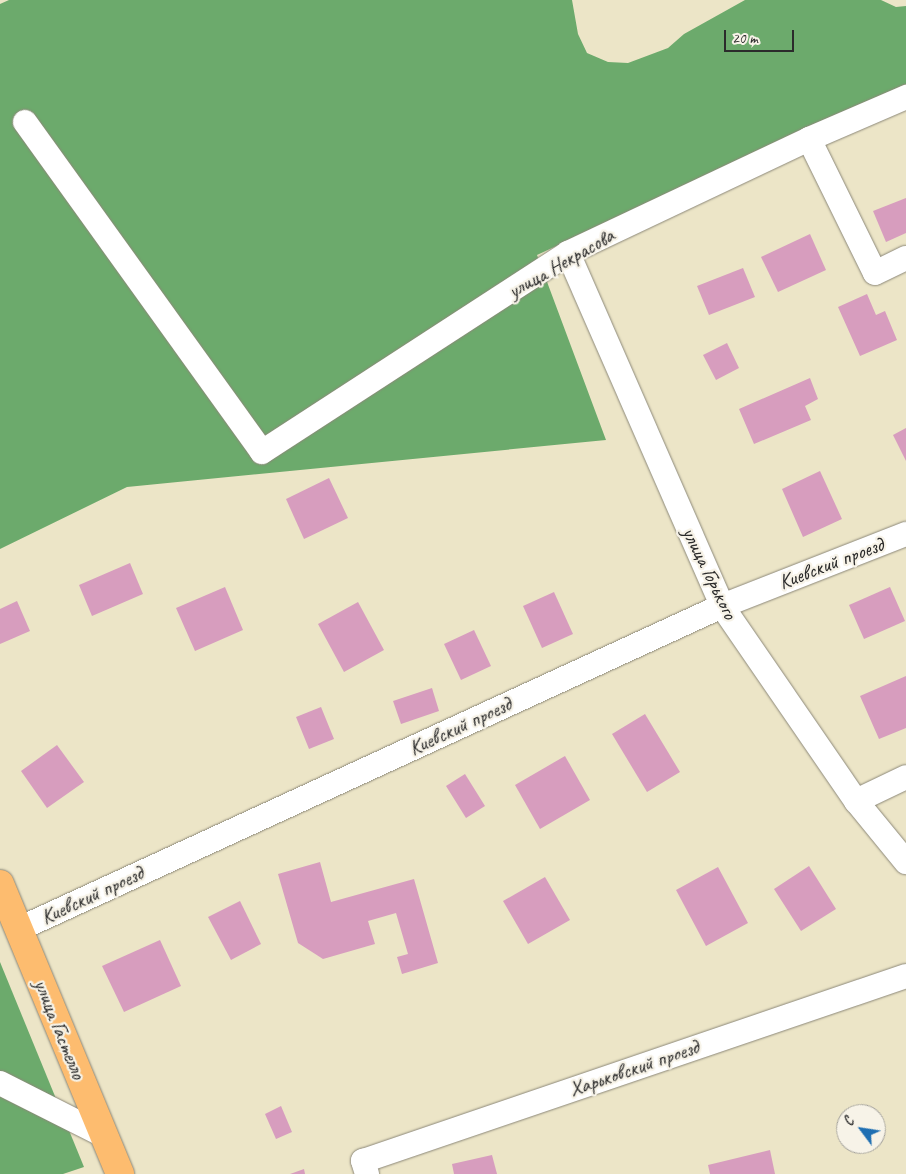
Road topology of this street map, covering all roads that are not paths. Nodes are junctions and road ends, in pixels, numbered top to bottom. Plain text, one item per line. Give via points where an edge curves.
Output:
1 (906, 97) edge
2 (25, 122) dead end
3 (809, 138) junction
4 (568, 253) junction
5 (906, 258) edge
6 (906, 534) edge
7 (722, 606) junction
8 (906, 777) edge
9 (856, 801) junction
10 (906, 862) edge
11 (0, 884) edge
12 (19, 929) junction
13 (906, 976) edge
14 (0, 1083) edge
15 (102, 1135) junction
16 (365, 1167) edge
17 (120, 1174) edge

1 - 3 street, улица Некрасова
2 - 4 street, улица Некрасова via 262,452
3 - 4 street, улица Некрасова
3 - 5 street via 874,273
4 - 7 street, улица Горького
6 - 7 street, Киевский проезд
7 - 9 street, улица Горького
7 - 12 street, Киевский проезд
8 - 9 street
9 - 10 street, улица Горького
11 - 12 main road, улица Гастелло
12 - 15 main road, улица Гастелло
13 - 16 street, Харьковский проезд
14 - 15 street
15 - 17 main road, улица Гастелло

